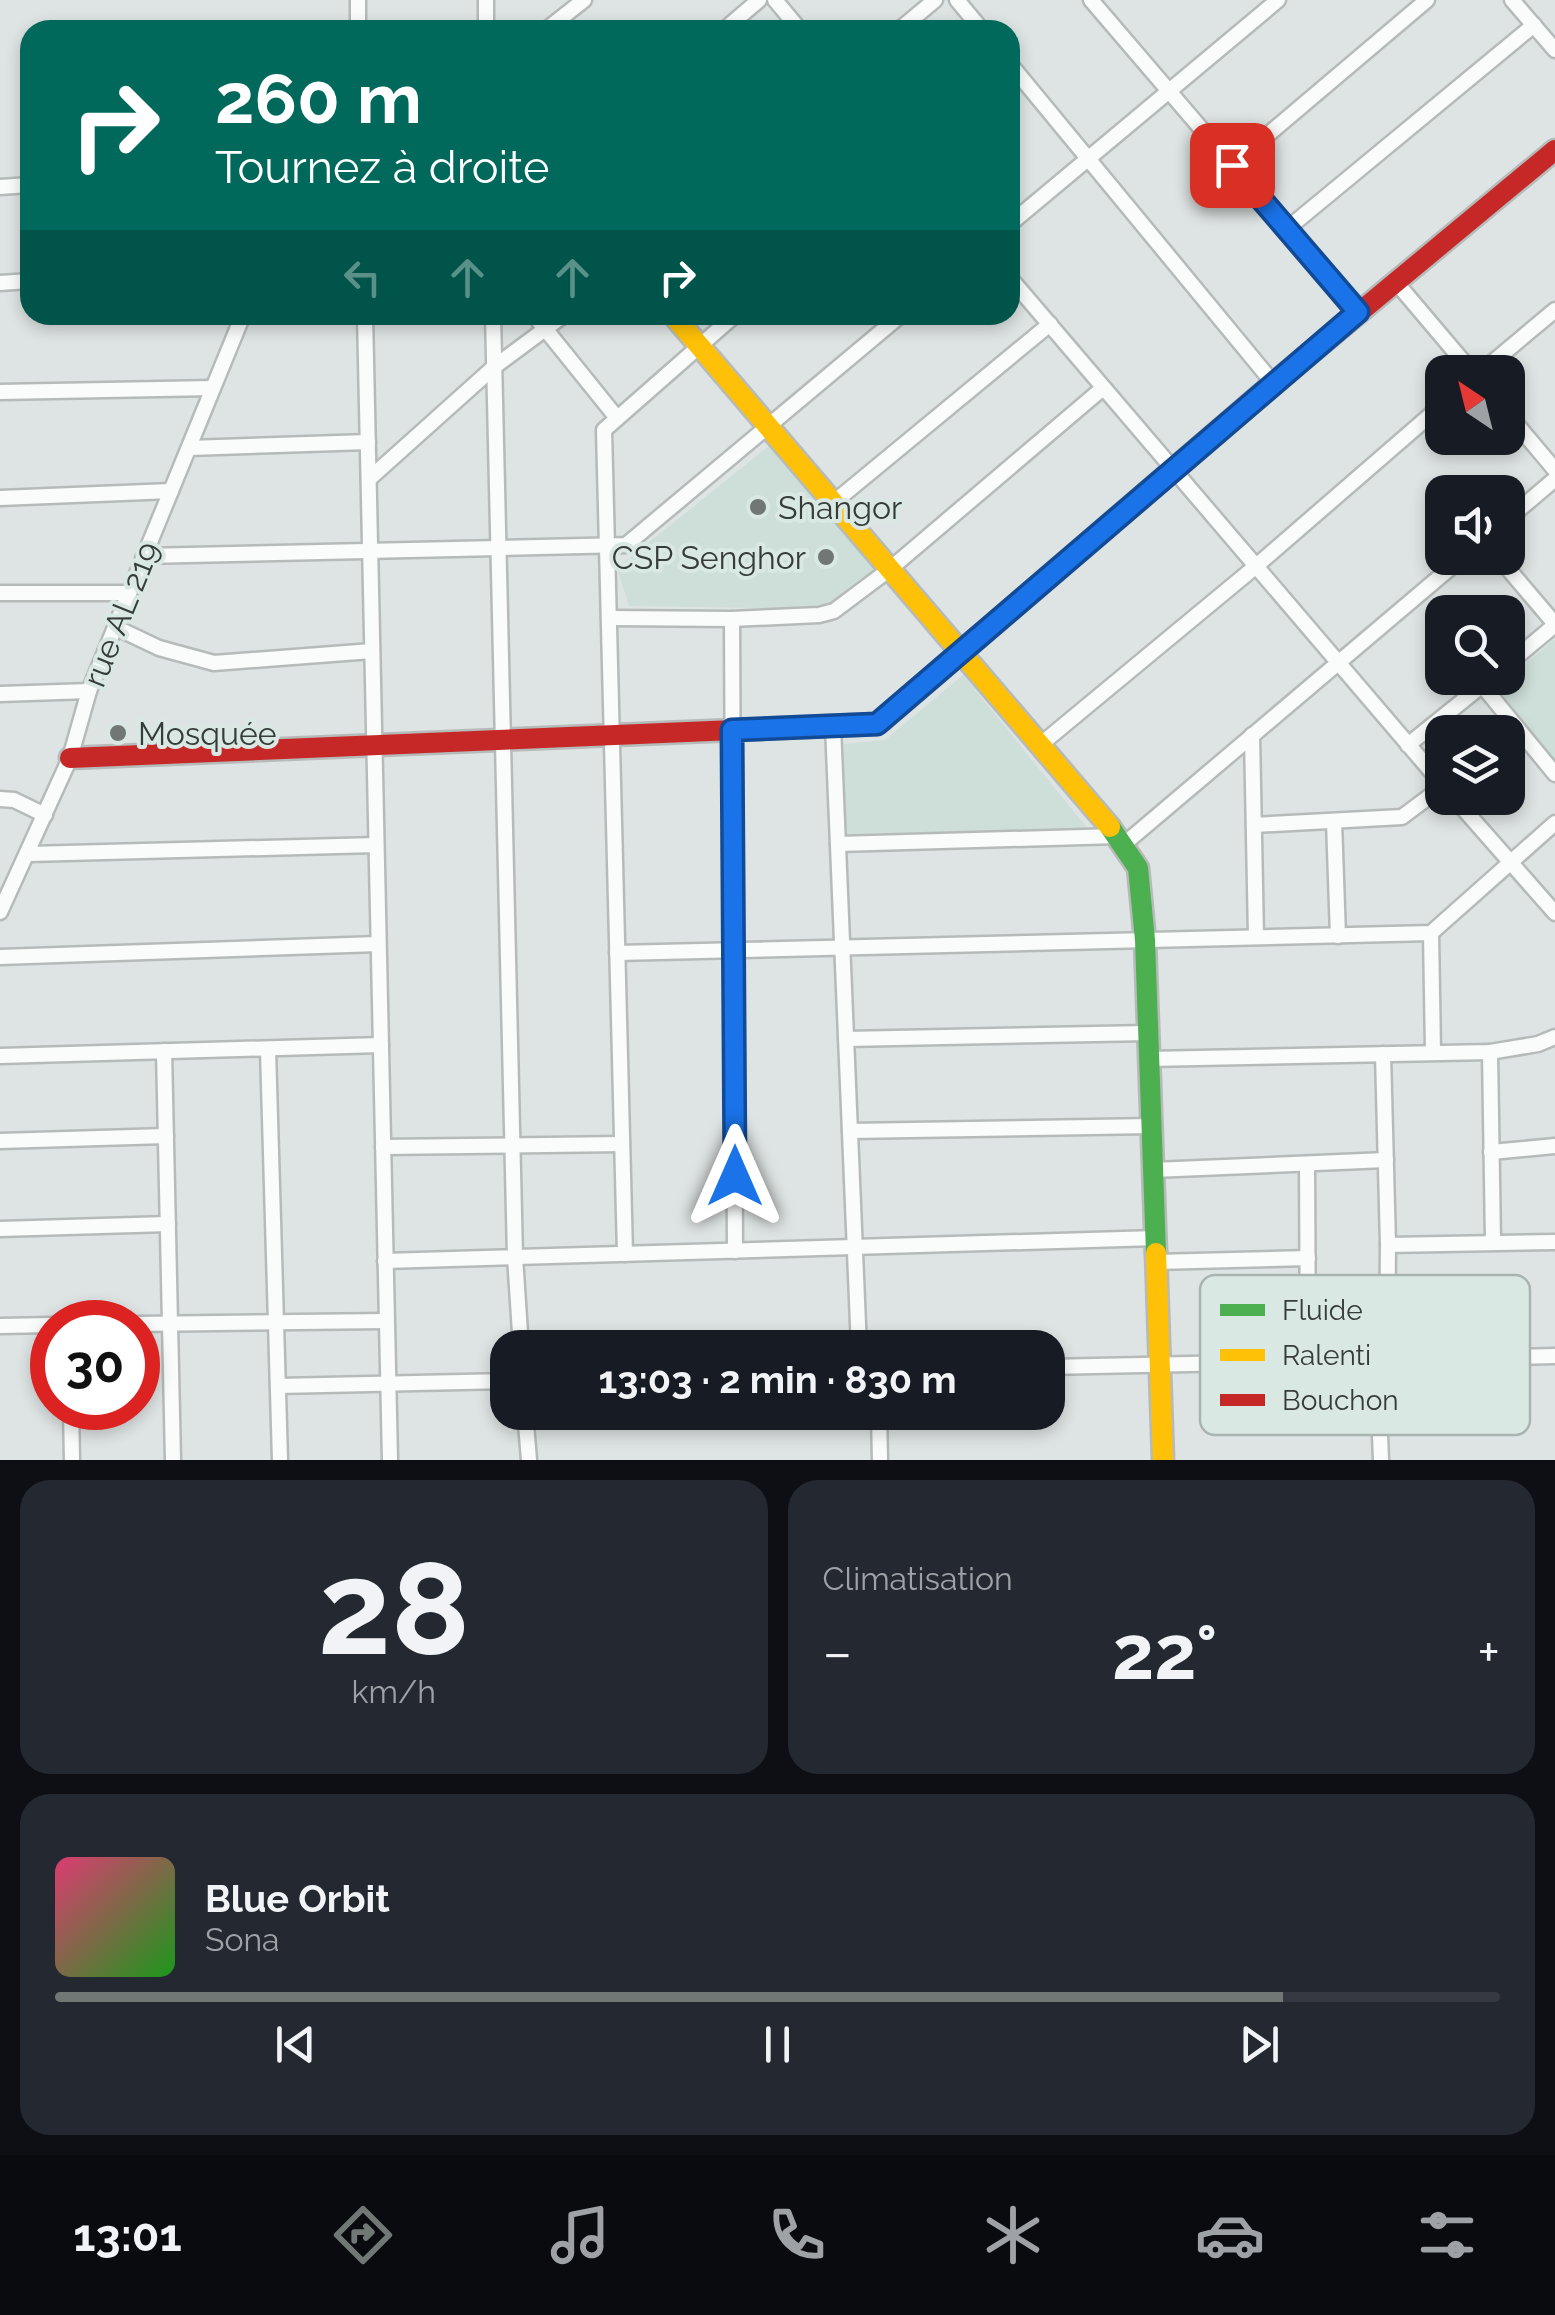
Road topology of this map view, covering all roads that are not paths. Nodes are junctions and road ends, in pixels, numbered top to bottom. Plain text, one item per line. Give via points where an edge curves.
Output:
1 (584, 0) edge
2 (759, 0) edge
3 (775, 0) edge
4 (934, 0) edge
5 (957, 0) edge
6 (1278, 0) edge
7 (1426, 0) edge
8 (1512, 0) edge
9 (1096, 2) edge
10 (559, 20) edge
11 (736, 20) edge
12 (792, 20) edge
13 (911, 20) edge
14 (974, 20) edge
15 (1534, 25) junction
16 (1555, 50) edge
17 (1020, 76) edge
18 (1169, 91) junction
19 (1555, 150) edge
20 (1088, 158) junction
21 (1232, 165) junction
22 (1020, 216) edge
23 (1287, 230) junction
24 (1395, 281) junction
25 (1020, 290) edge
26 (1555, 310) edge
27 (1358, 312) junction
28 (1050, 324) junction
29 (239, 325) edge
30 (365, 325) edge
31 (493, 325) edge
32 (542, 325) edge
33 (552, 325) edge
34 (682, 325) edge
35 (724, 325) edge
36 (889, 325) edge
37 (546, 330) junction
38 (700, 346) junction
39 (1458, 355) edge
40 (1501, 355) edge
41 (494, 368) junction
42 (1274, 384) junction
43 (213, 388) junction
44 (1104, 388) junction
45 (0, 392) edge
46 (617, 418) junction
47 (1425, 420) edge
48 (768, 426) junction
49 (1525, 434) edge
50 (368, 442) junction
51 (189, 448) junction
52 (1555, 470) edge
53 (1174, 472) junction
54 (368, 479) junction
55 (1555, 479) edge
56 (171, 490) junction
57 (0, 498) edge
58 (834, 503) junction
59 (1525, 505) edge
60 (607, 545) junction
61 (498, 548) junction
62 (370, 550) junction
63 (144, 556) junction
64 (1255, 567) junction
65 (890, 570) junction
66 (1442, 575) edge
67 (1513, 575) edge
68 (0, 593) edge
69 (129, 593) junction
70 (608, 618) junction
71 (732, 620) junction
72 (1555, 625) edge
73 (116, 628) junction
74 (1525, 650) edge
75 (372, 651) junction
76 (962, 654) junction
77 (1337, 663) junction
78 (89, 692) junction
79 (0, 694) edge
80 (1470, 695) edge
81 (1497, 695) edge
82 (832, 726) junction
83 (732, 730) junction
84 (612, 735) junction
85 (1252, 735) junction
86 (503, 740) junction
87 (374, 745) junction
88 (1040, 745) junction
89 (1408, 745) junction
90 (70, 758) junction
91 (1425, 766) edge
92 (1555, 774) edge
93 (0, 799) edge
94 (1425, 799) edge
95 (45, 815) junction
96 (1469, 815) edge
97 (1334, 821) junction
98 (1555, 823) edge
99 (1254, 825) junction
100 (1120, 840) junction
101 (376, 844) junction
102 (838, 844) junction
103 (29, 854) junction
104 (1511, 862) junction
105 (0, 912) edge
106 (1555, 913) edge
107 (1431, 933) junction
108 (1338, 936) junction
109 (1256, 938) junction
110 (1145, 940) junction
111 (378, 944) junction
112 (842, 948) junction
113 (733, 950) junction
114 (618, 953) junction
115 (0, 957) edge
116 (1148, 1033) junction
117 (1555, 1037) edge
118 (846, 1039) junction
119 (380, 1045) junction
120 (268, 1050) junction
121 (164, 1052) junction
122 (1434, 1052) junction
123 (1490, 1052) junction
124 (1383, 1054) junction
125 (0, 1056) edge
126 (1149, 1059) junction
127 (1152, 1126) junction
128 (850, 1131) junction
129 (166, 1136) junction
130 (0, 1141) edge
131 (622, 1144) junction
132 (512, 1146) junction
133 (1555, 1146) edge
134 (383, 1147) junction
135 (1491, 1152) junction
136 (1386, 1160) junction
137 (1307, 1164) junction
138 (1153, 1170) junction
139 (168, 1224) junction
140 (0, 1230) edge
141 (1156, 1238) junction
142 (1493, 1242) junction
143 (1555, 1242) edge
144 (1388, 1245) junction
145 (854, 1247) junction
146 (735, 1251) junction
147 (626, 1254) junction
148 (515, 1257) junction
149 (1308, 1258) junction
150 (385, 1261) junction
151 (1156, 1262) junction
152 (1308, 1275) edge
153 (1386, 1275) edge
154 (386, 1321) junction
155 (276, 1322) junction
156 (160, 1324) edge
157 (170, 1324) junction
158 (30, 1325) edge
159 (0, 1326) edge
160 (520, 1330) edge
161 (858, 1330) edge
162 (1530, 1356) edge
163 (1555, 1356) edge
164 (1200, 1363) edge
165 (1160, 1364) junction
166 (1065, 1367) edge
167 (490, 1381) edge
168 (388, 1384) junction
169 (278, 1386) junction
170 (71, 1430) edge
171 (527, 1430) edge
172 (879, 1430) edge
173 (1381, 1435) edge
174 (72, 1460) edge
175 (174, 1460) edge
176 (280, 1460) edge
177 (390, 1460) edge
178 (528, 1460) edge
179 (880, 1460) edge
180 (1163, 1460) edge
181 (1381, 1460) edge

1 - 10 street
2 - 11 street
3 - 12 street
4 - 13 street
5 - 14 street
6 - 18 street
7 - 21 street
8 - 15 street
9 - 18 street
15 - 16 street
15 - 23 street
17 - 20 street
18 - 20 street
18 - 21 street
19 - 24 street
20 - 22 street
20 - 42 street
21 - 23 street
23 - 27 street
24 - 27 street
24 - 39 street
25 - 28 street
26 - 40 street
27 - 42 street
28 - 44 street
28 - 58 street
29 - 43 street, rue AL 219
30 - 50 street
31 - 41 street
32 - 37 street
33 - 37 street
34 - 38 street
35 - 38 street
36 - 48 street
37 - 41 street
37 - 46 street
38 - 46 street
38 - 48 street
41 - 54 street
41 - 61 street
42 - 53 street
43 - 45 street
43 - 51 street, rue AL 219
44 - 53 street
44 - 65 street
46 - 60 street via 604,430
47 - 64 street
48 - 58 street
48 - 60 street via 626,545
49 - 52 street
50 - 51 street
50 - 54 street
51 - 56 street, rue AL 219
53 - 64 street
53 - 76 street
54 - 62 street
55 - 59 street
56 - 57 street
56 - 63 street, rue AL 219
58 - 65 street
60 - 61 street
60 - 70 street
61 - 62 street
61 - 86 street
62 - 63 street
62 - 75 street
63 - 69 street, rue AL 219
64 - 77 street
64 - 88 street
65 - 71 street via 826,614
65 - 76 street
66 - 77 street
67 - 72 street
68 - 69 street
69 - 73 street, rue AL 219
70 - 71 street
70 - 84 street
71 - 83 street
72 - 74 street
73 - 75 street via 214,663
73 - 78 street, rue AL 219
75 - 87 street
76 - 82 street via 877,724
76 - 88 street
77 - 85 street
77 - 89 street
78 - 79 street
78 - 90 street, rue AL 219
80 - 89 street
81 - 92 street
82 - 83 street
82 - 102 street
83 - 84 street
83 - 113 street
84 - 86 street
84 - 114 street
85 - 99 street
85 - 100 street
86 - 87 street
86 - 132 street
87 - 90 street
87 - 101 street
88 - 100 street
89 - 91 street
90 - 95 street, rue AL 219
93 - 95 street
94 - 97 street via 1402,817
95 - 103 street, rue AL 219
96 - 104 street
97 - 99 street
97 - 108 street
98 - 104 street
99 - 109 street
100 - 102 street
100 - 110 street via 1138,868
101 - 103 street
101 - 111 street
102 - 112 street
103 - 105 street, rue AL 219
104 - 106 street
104 - 107 street
107 - 108 street
107 - 122 street
108 - 109 street
109 - 110 street
110 - 112 street
110 - 116 street
111 - 115 street
111 - 119 street
112 - 113 street
112 - 118 street
113 - 114 street
113 - 146 street
114 - 131 street
116 - 118 street
116 - 126 street
117 - 123 street
118 - 128 street
119 - 120 street
119 - 134 street
120 - 121 street
120 - 155 street
121 - 125 street
121 - 129 street
122 - 123 street
122 - 124 street
123 - 135 street
124 - 126 street
124 - 136 street
126 - 127 street
127 - 128 street
127 - 138 street
128 - 145 street
129 - 130 street
129 - 139 street
131 - 132 street
131 - 147 street
132 - 134 street
132 - 148 street
133 - 135 street
134 - 150 street
135 - 142 street
136 - 137 street
136 - 144 street
137 - 138 street
137 - 149 street
138 - 141 street
139 - 140 street
139 - 157 street
141 - 145 street
141 - 151 street
142 - 143 street
142 - 144 street
144 - 153 street
145 - 146 street
145 - 161 street
146 - 147 street
147 - 148 street
148 - 150 street
148 - 160 street
149 - 151 street
149 - 152 street
150 - 154 street
151 - 165 street
154 - 155 street
154 - 168 street
155 - 157 street
155 - 169 street
156 - 157 street
157 - 175 street
158 - 159 street
162 - 163 street
164 - 165 street
165 - 166 street
165 - 180 street
167 - 168 street
168 - 169 street
168 - 177 street
169 - 176 street
170 - 174 street
171 - 178 street
172 - 179 street
173 - 181 street

